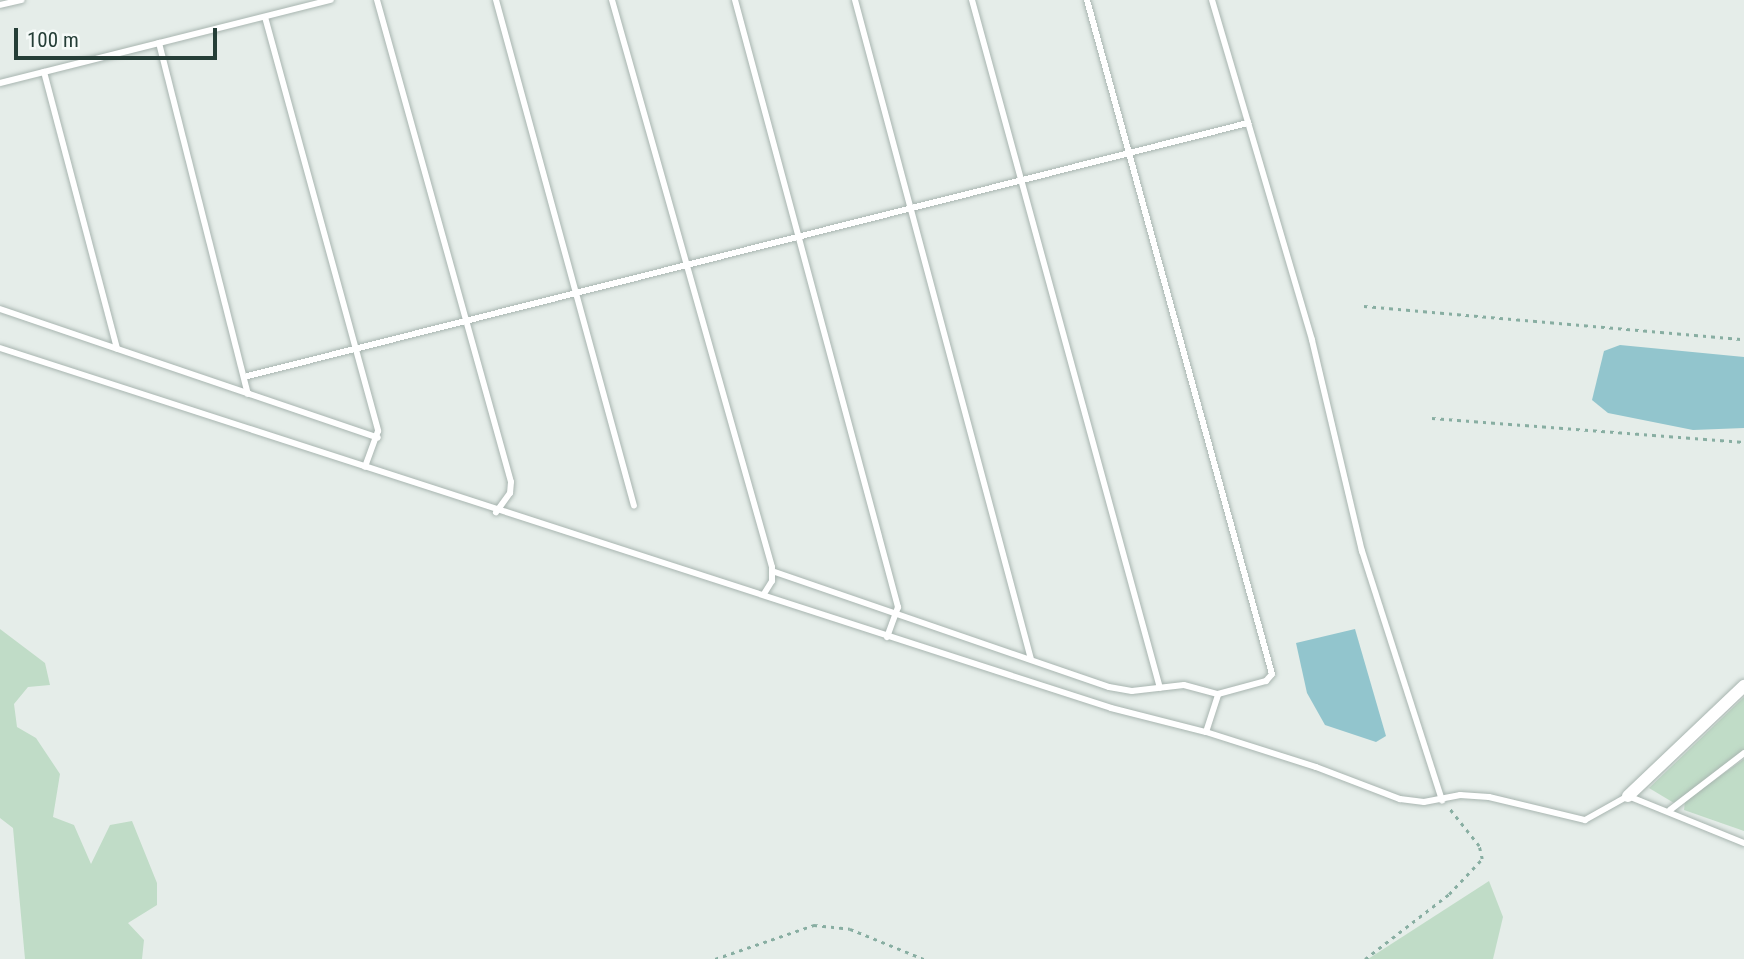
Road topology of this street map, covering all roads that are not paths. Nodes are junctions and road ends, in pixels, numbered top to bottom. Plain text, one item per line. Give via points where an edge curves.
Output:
1 (21, 0) edge
2 (331, 0) edge
3 (377, 0) edge
4 (496, 0) edge
5 (612, 0) edge
6 (734, 0) edge
7 (855, 0) edge
8 (972, 0) edge
9 (1087, 0) edge
10 (1212, 0) edge
11 (0, 5) edge
12 (265, 17) junction
13 (159, 43) junction
14 (44, 72) junction
15 (0, 83) edge
16 (1248, 123) junction
17 (1130, 153) junction
18 (1021, 181) junction
19 (911, 209) junction
20 (798, 237) junction
21 (687, 265) junction
22 (575, 293) junction
23 (0, 309) edge
24 (466, 321) junction
25 (0, 348) edge
26 (356, 348) junction
27 (117, 349) junction
28 (244, 377) junction
29 (248, 394) junction
30 (377, 438) junction
31 (365, 467) junction
32 (634, 506) dead end
33 (496, 512) junction
34 (772, 572) junction
35 (764, 594) junction
36 (895, 614) junction
37 (887, 636) junction
38 (1031, 659) junction
39 (1744, 686) edge
40 (1160, 688) junction
41 (1218, 694) junction
42 (1206, 732) junction
43 (1744, 753) edge
44 (1628, 796) junction
45 (1442, 800) junction
46 (1670, 810) junction
47 (1744, 843) edge

1 - 11 lane
2 - 12 lane
3 - 24 lane
4 - 22 lane
5 - 21 lane
6 - 20 lane
7 - 19 lane
8 - 18 lane
9 - 17 lane
10 - 16 lane
12 - 13 lane
12 - 26 lane
13 - 14 lane
13 - 28 lane
14 - 15 lane
14 - 27 lane
16 - 17 lane
16 - 45 lane via 1312,340 1362,551
17 - 18 lane
17 - 41 lane via 1274,666 1266,681
18 - 19 lane
18 - 40 lane
19 - 20 lane
19 - 38 lane
20 - 21 lane
20 - 36 lane via 898,607
21 - 22 lane
21 - 34 lane
22 - 24 lane
22 - 32 lane
23 - 27 lane
24 - 26 lane
24 - 33 lane via 511,482 510,493
25 - 31 lane
26 - 28 lane
26 - 30 lane
27 - 29 lane
28 - 29 lane
29 - 30 lane
30 - 31 lane
31 - 33 lane
33 - 35 lane
34 - 35 lane
34 - 36 lane
35 - 37 lane
36 - 37 lane
36 - 38 lane
37 - 42 lane via 1111,708
38 - 40 lane via 1109,687
39 - 44 street
40 - 41 lane via 1184,685
41 - 42 lane
42 - 45 lane via 1400,799
43 - 46 lane
44 - 45 lane via 1585,820 1489,797 1460,795
44 - 46 lane
46 - 47 lane

